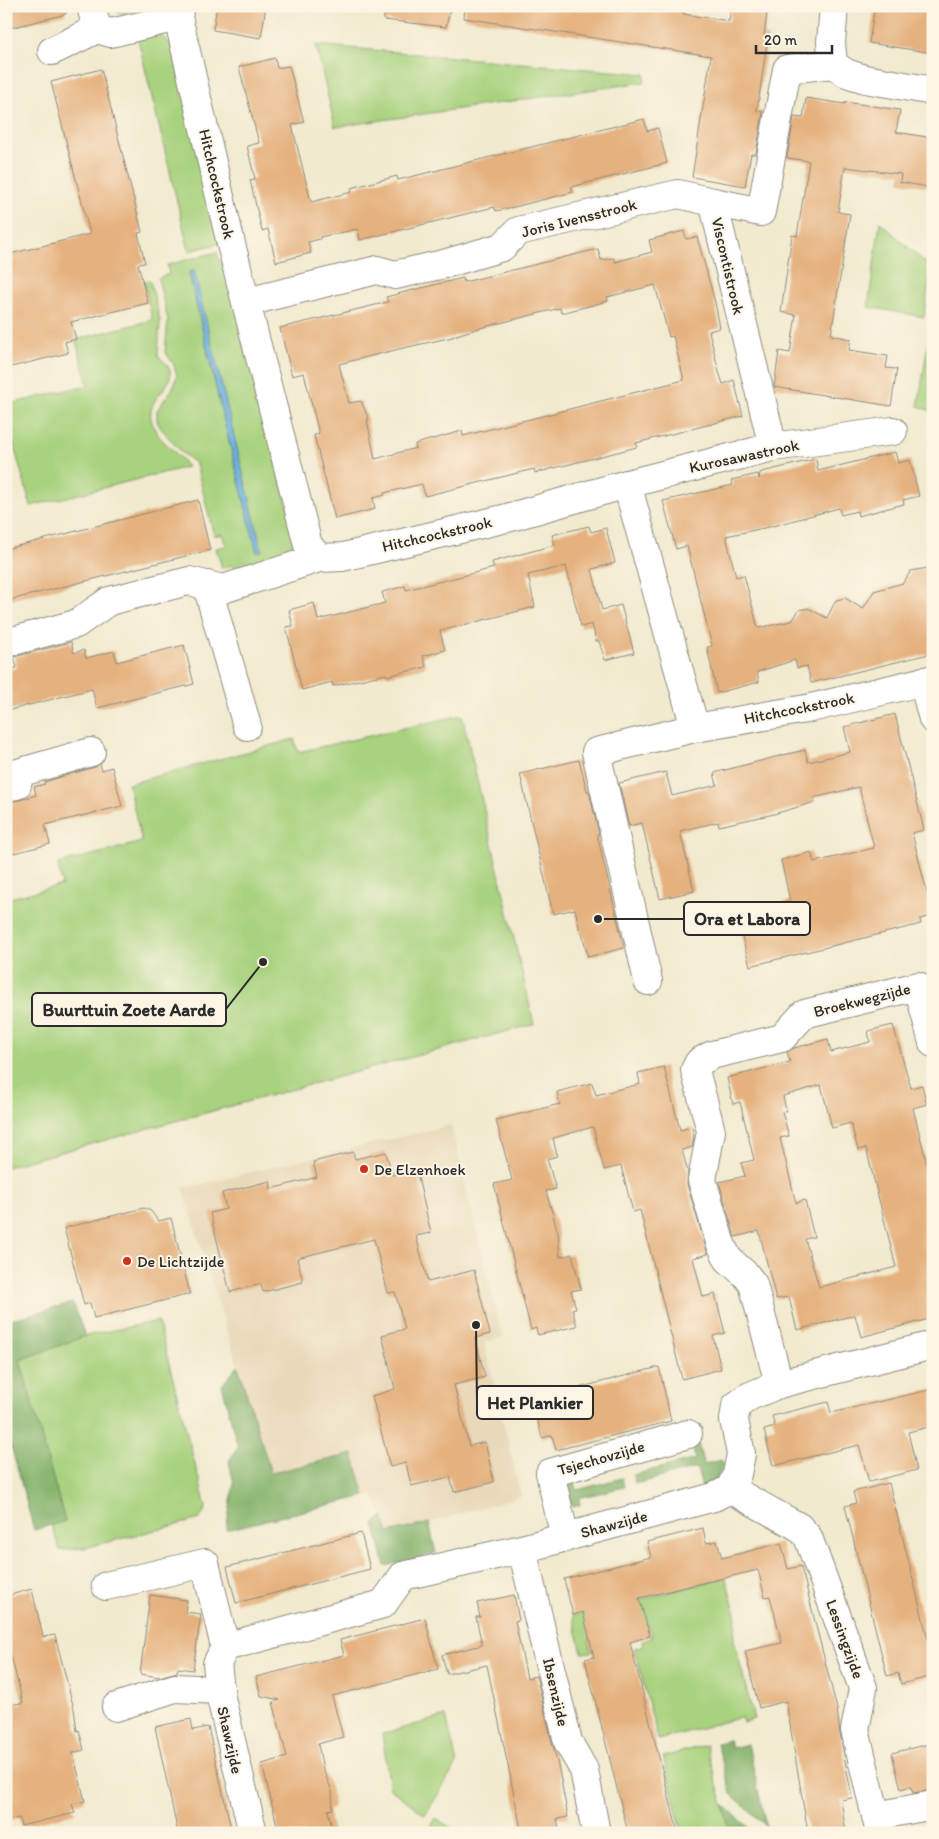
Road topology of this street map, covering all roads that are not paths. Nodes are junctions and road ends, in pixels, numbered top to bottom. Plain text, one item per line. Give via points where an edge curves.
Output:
1 (834, 6) edge
2 (179, 12) edge
3 (94, 18) edge
4 (52, 51) dead end
5 (833, 64) junction
6 (933, 91) edge
7 (713, 202) junction
8 (247, 302) junction
9 (893, 432) dead end
10 (773, 447) junction
11 (627, 484) junction
12 (319, 558) junction
13 (208, 585) junction
14 (6, 643) edge
15 (928, 680) edge
16 (933, 719) edge
17 (247, 726) dead end
18 (695, 728) junction
19 (91, 752) dead end
20 (6, 787) edge
21 (648, 981) dead end
22 (933, 1043) edge
23 (933, 1345) edge
24 (779, 1384) junction
25 (688, 1434) dead end
26 (730, 1489) junction
27 (565, 1538) junction
28 (522, 1549) junction
29 (106, 1586) dead end
30 (225, 1647) junction
31 (220, 1690) junction
32 (116, 1707) dead end
33 (933, 1805) edge
34 (878, 1824) edge
35 (252, 1833) edge
36 (596, 1833) edge

1 - 5 street
2 - 3 street via 111,33
2 - 8 street, Hitchcockstrook
3 - 4 street
5 - 6 street via 846,74
5 - 7 street, Viscontistrook via 786,69 761,212
7 - 8 street, Joris Ivensstrook via 678,194 518,231 502,247 444,264 395,275 377,270
7 - 10 street, Viscontistrook
8 - 12 street, Hitchcockstrook via 308,545
9 - 10 street, Kurosawastrook
10 - 11 street, Kurosawastrook
11 - 12 street, Hitchcockstrook via 498,520 342,557
11 - 18 street
12 - 13 street via 223,589
13 - 14 street via 189,582 108,601 76,624
13 - 17 street
15 - 16 street
15 - 18 street, Hitchcockstrook via 806,709
18 - 21 street, Hitchcockstrook via 596,752
19 - 20 street via 18,773 17,784
22 - 24 street, Broekwegzijde via 918,986 804,1014 782,1038 712,1055 699,1062 695,1070 712,1131 702,1180 728,1259 753,1284
23 - 24 street
24 - 26 street via 750,1396 736,1406 734,1420 741,1454
25 - 27 street, Tsjechovzijde via 550,1473
26 - 27 street, Shawzijde via 714,1497
26 - 34 street, Lessingzijde via 799,1527 808,1537 863,1688 855,1730
27 - 28 street, Shawzijde
28 - 30 street, Shawzijde via 403,1576 383,1604
28 - 36 street, Ibsenzijde via 568,1742 584,1770
29 - 30 street via 204,1563
30 - 31 street, Shawzijde via 217,1664
31 - 32 street via 175,1688
31 - 35 street, Shawzijde
33 - 34 street

